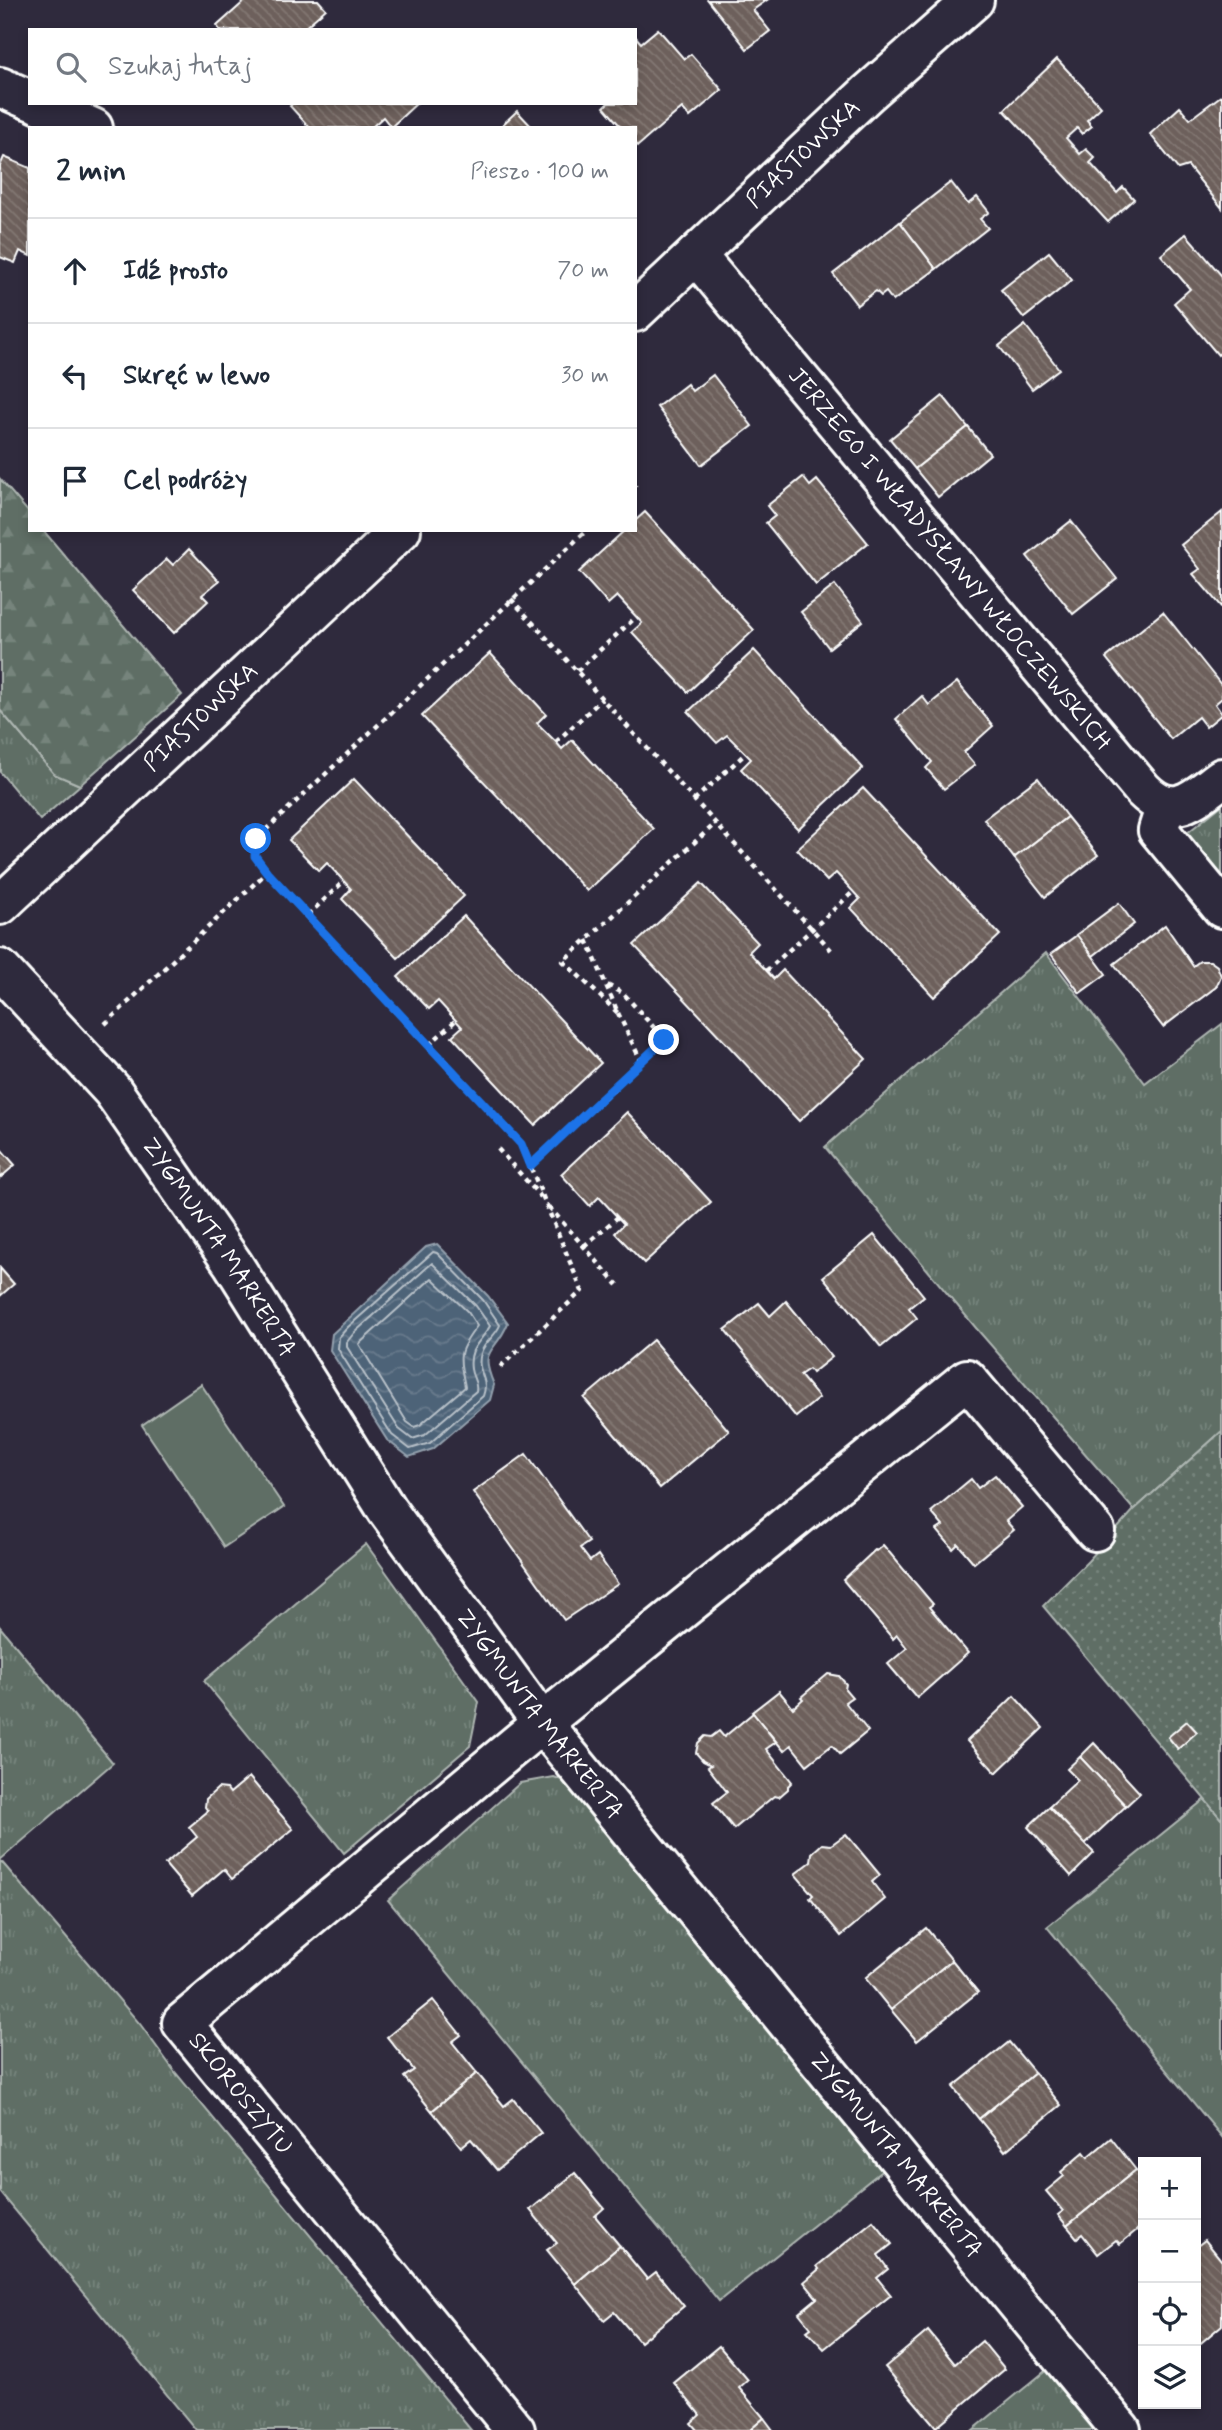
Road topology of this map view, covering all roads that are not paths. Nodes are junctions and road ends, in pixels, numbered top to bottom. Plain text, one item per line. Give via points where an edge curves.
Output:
1 (974, 0) edge
2 (0, 87) edge
3 (28, 99) edge
4 (41, 105) edge
5 (89, 126) edge
6 (696, 255) junction
7 (637, 310) edge
8 (399, 532) edge
9 (1222, 778) edge
10 (1166, 805) junction
11 (0, 905) edge
12 (1222, 908) edge
13 (0, 969) edge
14 (1095, 1531) dead end
15 (542, 1723) junction
16 (515, 2430) edge
17 (1121, 2430) edge

1 - 6 street, PIASTOWSKA
2 - 3 street
4 - 5 street
6 - 7 street, PIASTOWSKA
6 - 10 street, JERZEGO I WŁADYSŁAWY WŁOCZEWSKICH via 1143,790
8 - 11 street, PIASTOWSKA
9 - 10 street via 1194,799
10 - 12 street via 1158,830
13 - 15 street, ZYGMUNTA MARKERTA via 112,1090 233,1264 387,1510
14 - 15 street via 967,1379
15 - 16 street, SKOROSZYTU via 182,2023
15 - 17 street, ZYGMUNTA MARKERTA

